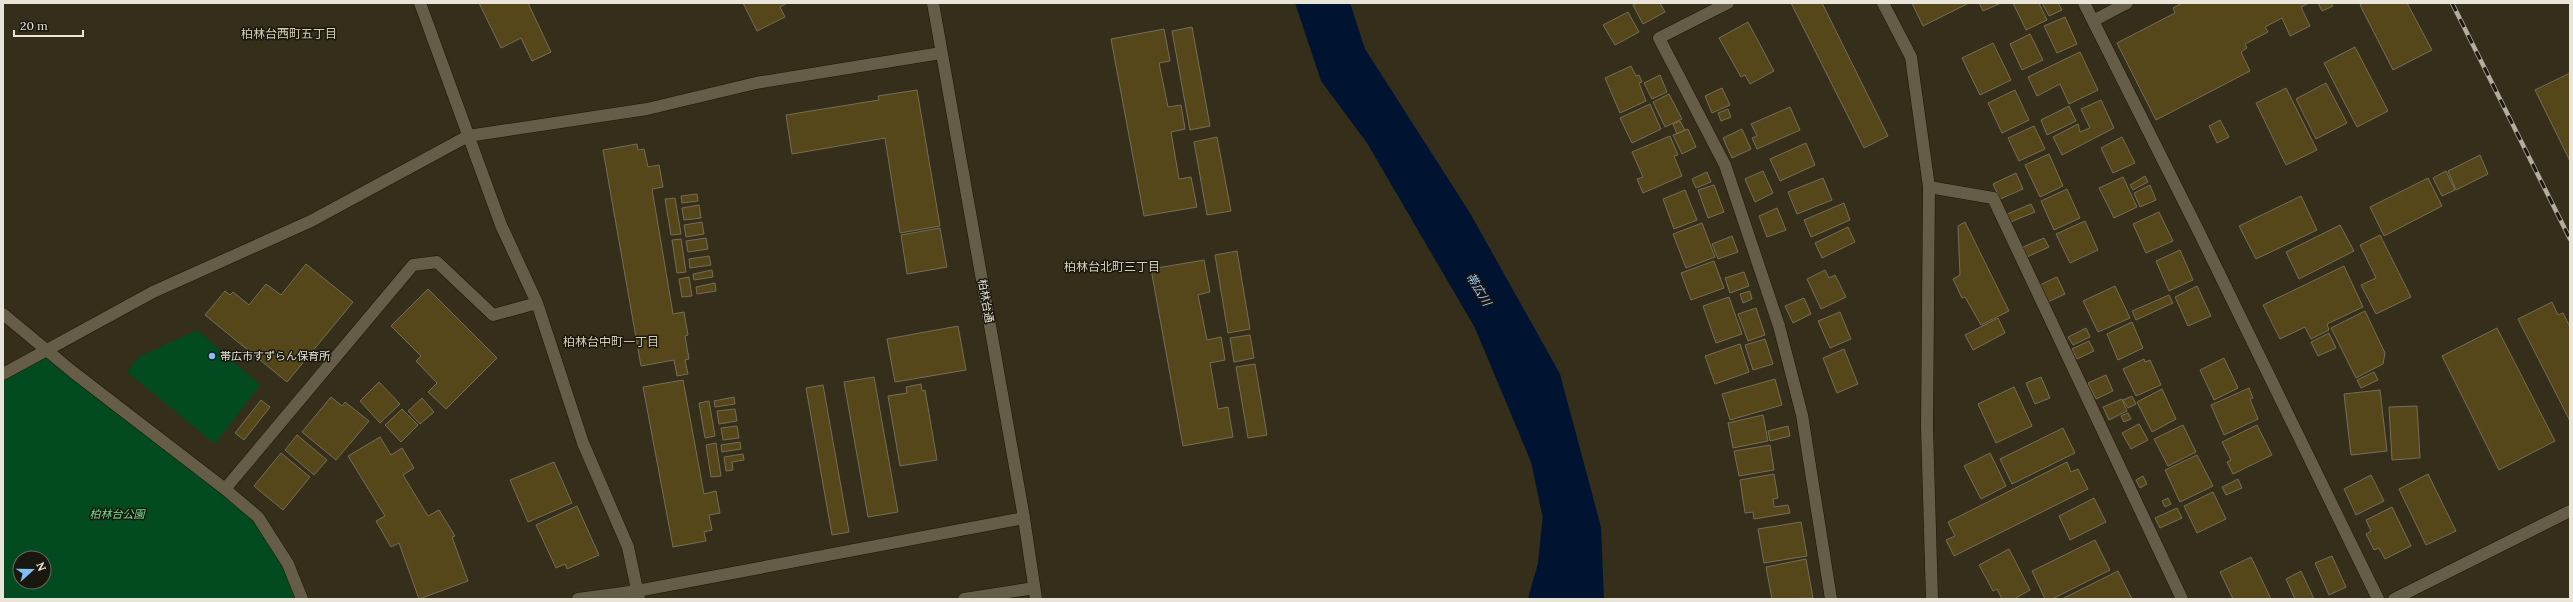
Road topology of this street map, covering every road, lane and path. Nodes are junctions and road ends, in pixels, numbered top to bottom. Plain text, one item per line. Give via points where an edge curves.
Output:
1 (420, 3) edge
2 (933, 3) edge
3 (1728, 3) edge
4 (1883, 3) edge
5 (2084, 3) edge
6 (2127, 3) edge
7 (2093, 21) junction
8 (942, 53) junction
9 (468, 136) junction
10 (1929, 187) junction
11 (537, 303) junction
12 (3, 314) edge
13 (48, 351) junction
14 (3, 374) edge
15 (225, 489) junction
16 (2570, 511) edge
17 (1024, 518) junction
18 (1035, 594) edge
19 (638, 595) edge
20 (302, 599) edge
21 (578, 599) edge
22 (964, 599) edge
23 (1832, 599) edge
24 (1932, 599) edge
25 (2182, 599) edge
26 (2378, 599) edge
27 (2394, 599) edge

1 - 9 street
2 - 8 street, 柏林台通
3 - 23 street via 1659,38 1725,165 1779,326 1802,415
4 - 10 street via 1911,57
5 - 7 street
6 - 7 street
7 - 26 street
8 - 9 street via 756,83 647,109
8 - 17 street, 柏林台通
9 - 11 street via 501,224
9 - 13 street via 311,221 154,292
10 - 24 street via 1927,427
10 - 25 street via 1992,198
11 - 15 street via 493,315 437,262 413,265
11 - 19 street via 583,443 628,547
12 - 13 street
13 - 14 street
13 - 15 street
15 - 20 street via 258,517 288,564
16 - 27 street
17 - 18 street, 柏林台通
17 - 19 street
18 - 22 street
19 - 21 street

